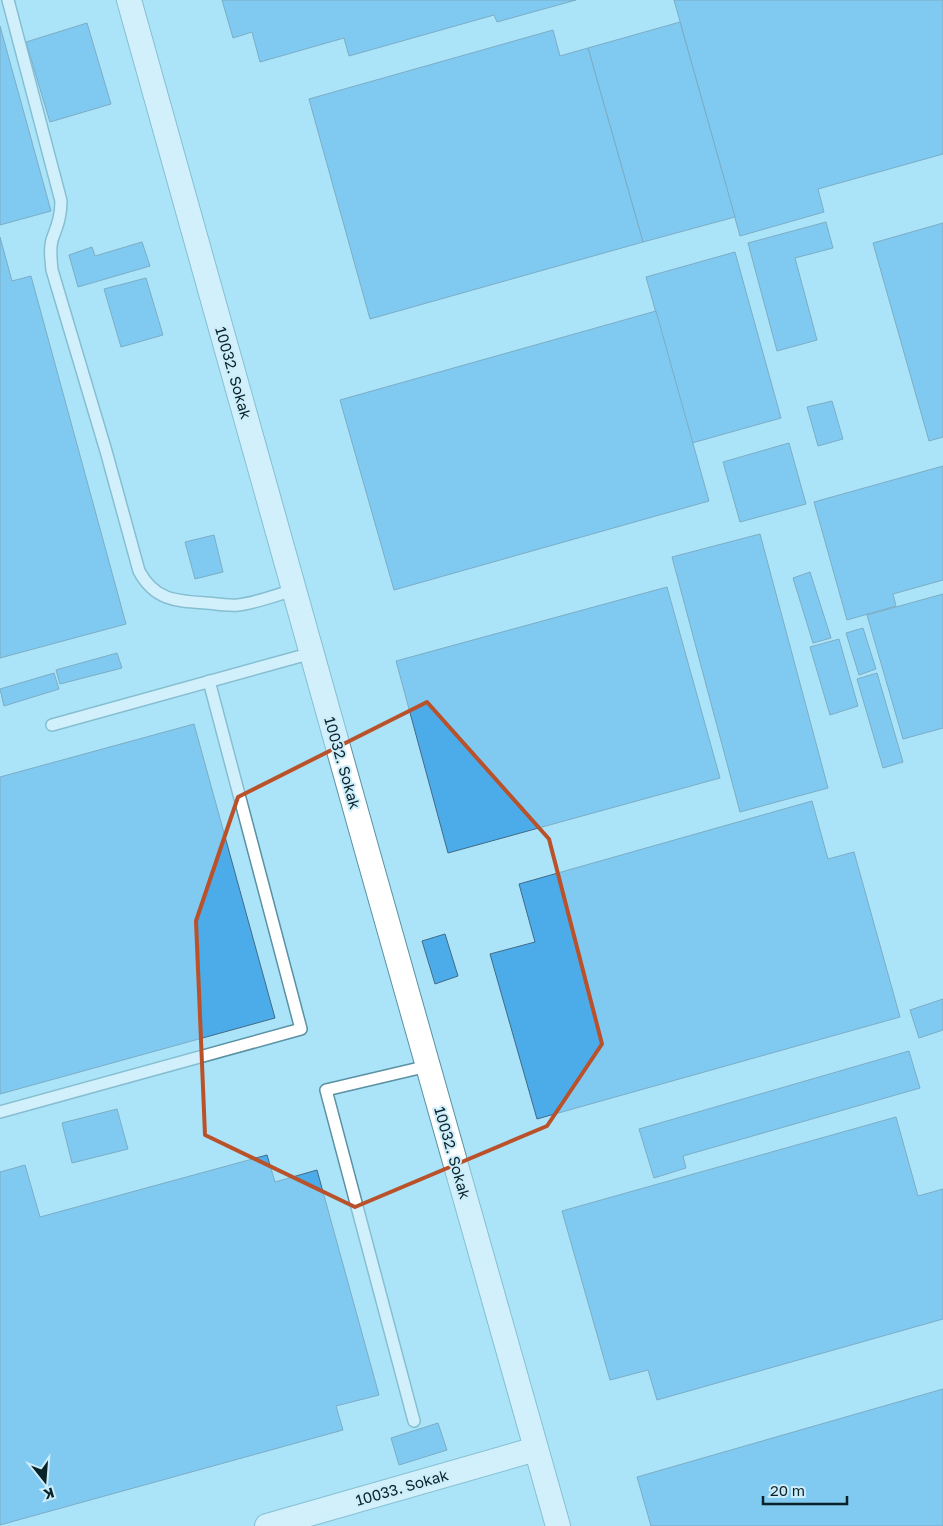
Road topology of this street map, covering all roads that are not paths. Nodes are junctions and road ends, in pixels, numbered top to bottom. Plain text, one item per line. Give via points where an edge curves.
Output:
1 (8, 0) edge
2 (129, 0) edge
3 (294, 590) junction
4 (312, 654) junction
5 (209, 681) junction
6 (52, 725) dead end
7 (428, 1066) junction
8 (0, 1112) edge
9 (414, 1421) dead end
10 (536, 1449) junction
11 (267, 1526) edge
12 (558, 1526) edge

1 - 3 lane via 60,201 59,223 51,247 52,270 139,571 151,588 174,600 238,605
2 - 3 street, 10032. Sokak
3 - 4 street, 10032. Sokak
4 - 5 lane
4 - 7 street, 10032. Sokak
5 - 6 lane
5 - 8 lane via 301,1029
7 - 9 lane via 326,1090
7 - 10 street, 10032. Sokak
10 - 11 street, 10033. Sokak
10 - 12 street, 10032. Sokak

